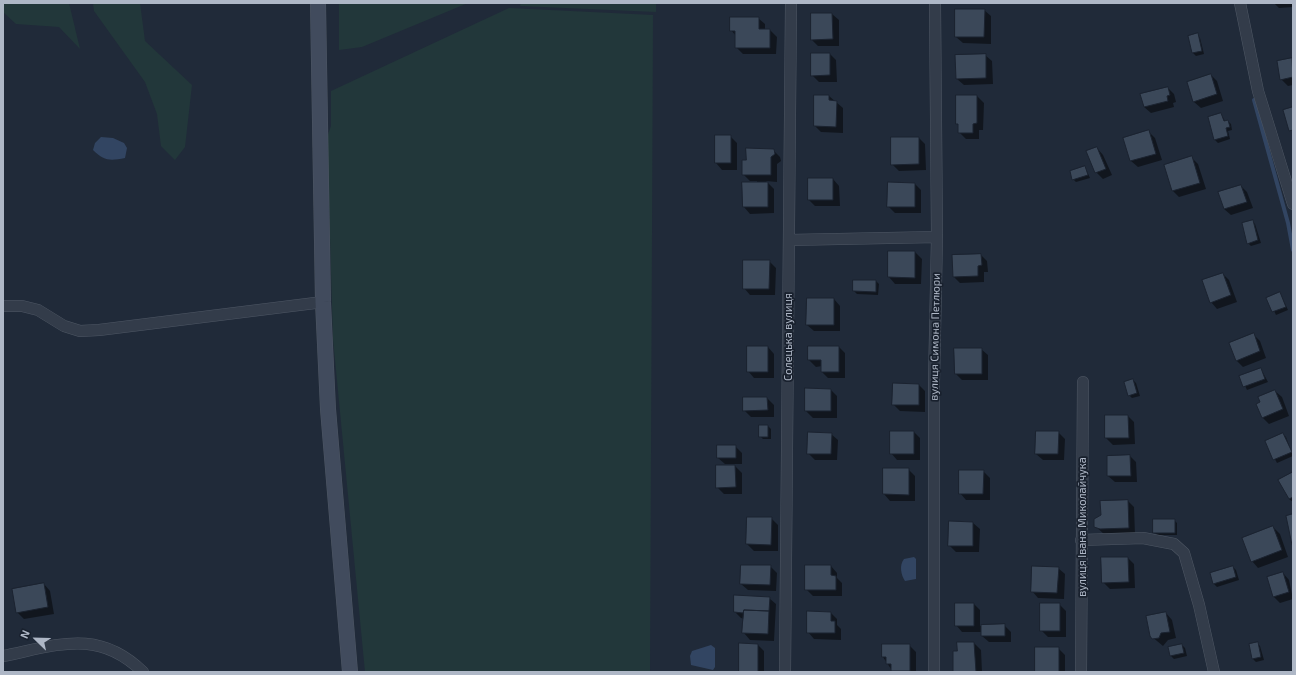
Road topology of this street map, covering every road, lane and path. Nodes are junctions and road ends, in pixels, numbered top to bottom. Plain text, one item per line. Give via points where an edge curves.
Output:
1 (318, 3) edge
2 (791, 3) edge
3 (935, 3) edge
4 (1240, 3) edge
5 (1293, 204) edge
6 (937, 237) junction
7 (789, 240) junction
8 (323, 302) junction
9 (3, 306) edge
10 (1083, 382) dead end
11 (1081, 540) junction
12 (3, 656) edge
13 (143, 672) edge
14 (350, 672) edge
15 (785, 672) edge
16 (934, 672) edge
17 (1081, 672) edge
18 (1214, 672) edge

1 - 8 main road
2 - 7 street, Солецька вулиця
3 - 6 street, вулиця Симона Петлюри
4 - 5 street via 1258,91
6 - 7 street
6 - 16 street, вулиця Симона Петлюри
7 - 15 street, Солецька вулиця
8 - 9 street via 80,331 64,326 38,310 22,306
8 - 14 main road via 328,409
10 - 11 street, вулиця Івана Миколайчука
11 - 17 street, вулиця Івана Миколайчука
11 - 18 street via 1143,538 1174,544 1184,553
12 - 13 street via 63,644 84,643 120,653

